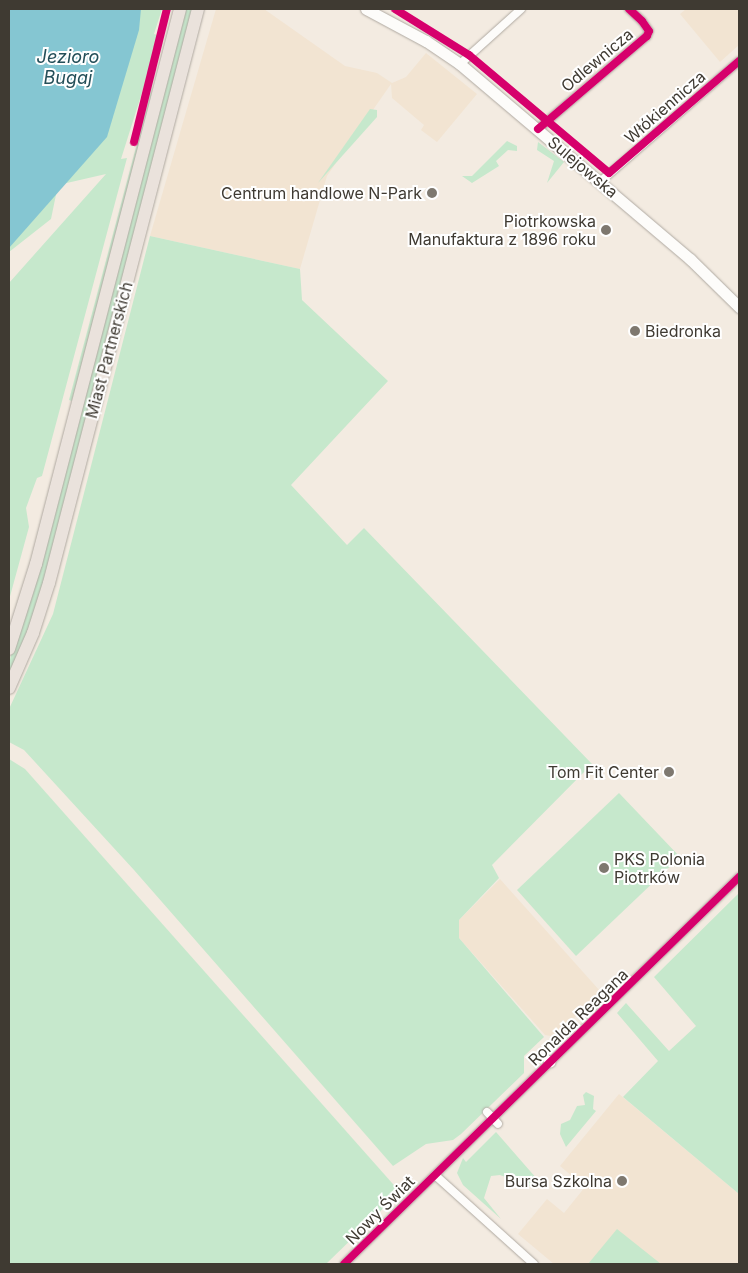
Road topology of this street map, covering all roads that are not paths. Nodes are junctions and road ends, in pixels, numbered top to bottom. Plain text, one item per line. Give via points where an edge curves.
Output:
1 (180, 9) edge
2 (198, 9) edge
3 (366, 9) edge
4 (521, 9) edge
5 (628, 9) edge
6 (739, 61) edge
7 (460, 64) junction
8 (538, 129) junction
9 (601, 181) junction
10 (739, 307) edge
11 (9, 649) edge
12 (9, 688) edge
13 (739, 878) edge
14 (542, 1054) dead end
15 (551, 1063) junction
16 (487, 1112) dead end
17 (496, 1122) junction
18 (435, 1175) junction
19 (344, 1264) edge
20 (534, 1264) edge

1 - 11 main road, Miast Partnerskich via 36,564
2 - 12 main road, Miast Partnerskich via 49,583 33,633
3 - 7 main road, Sulejowska via 426,41
4 - 7 street
5 - 8 street, Odlewnicza via 642,21 649,31 647,36
6 - 9 street, Włókiennicza
7 - 8 main road, Sulejowska
8 - 9 main road, Sulejowska
9 - 10 main road, Sulejowska via 696,264
13 - 15 street, Ronalda Reagana
14 - 15 street
15 - 17 street, Ronalda Reagana
16 - 17 street
17 - 18 street, Ronalda Reagana
18 - 19 street, Nowy Świat
18 - 20 street

